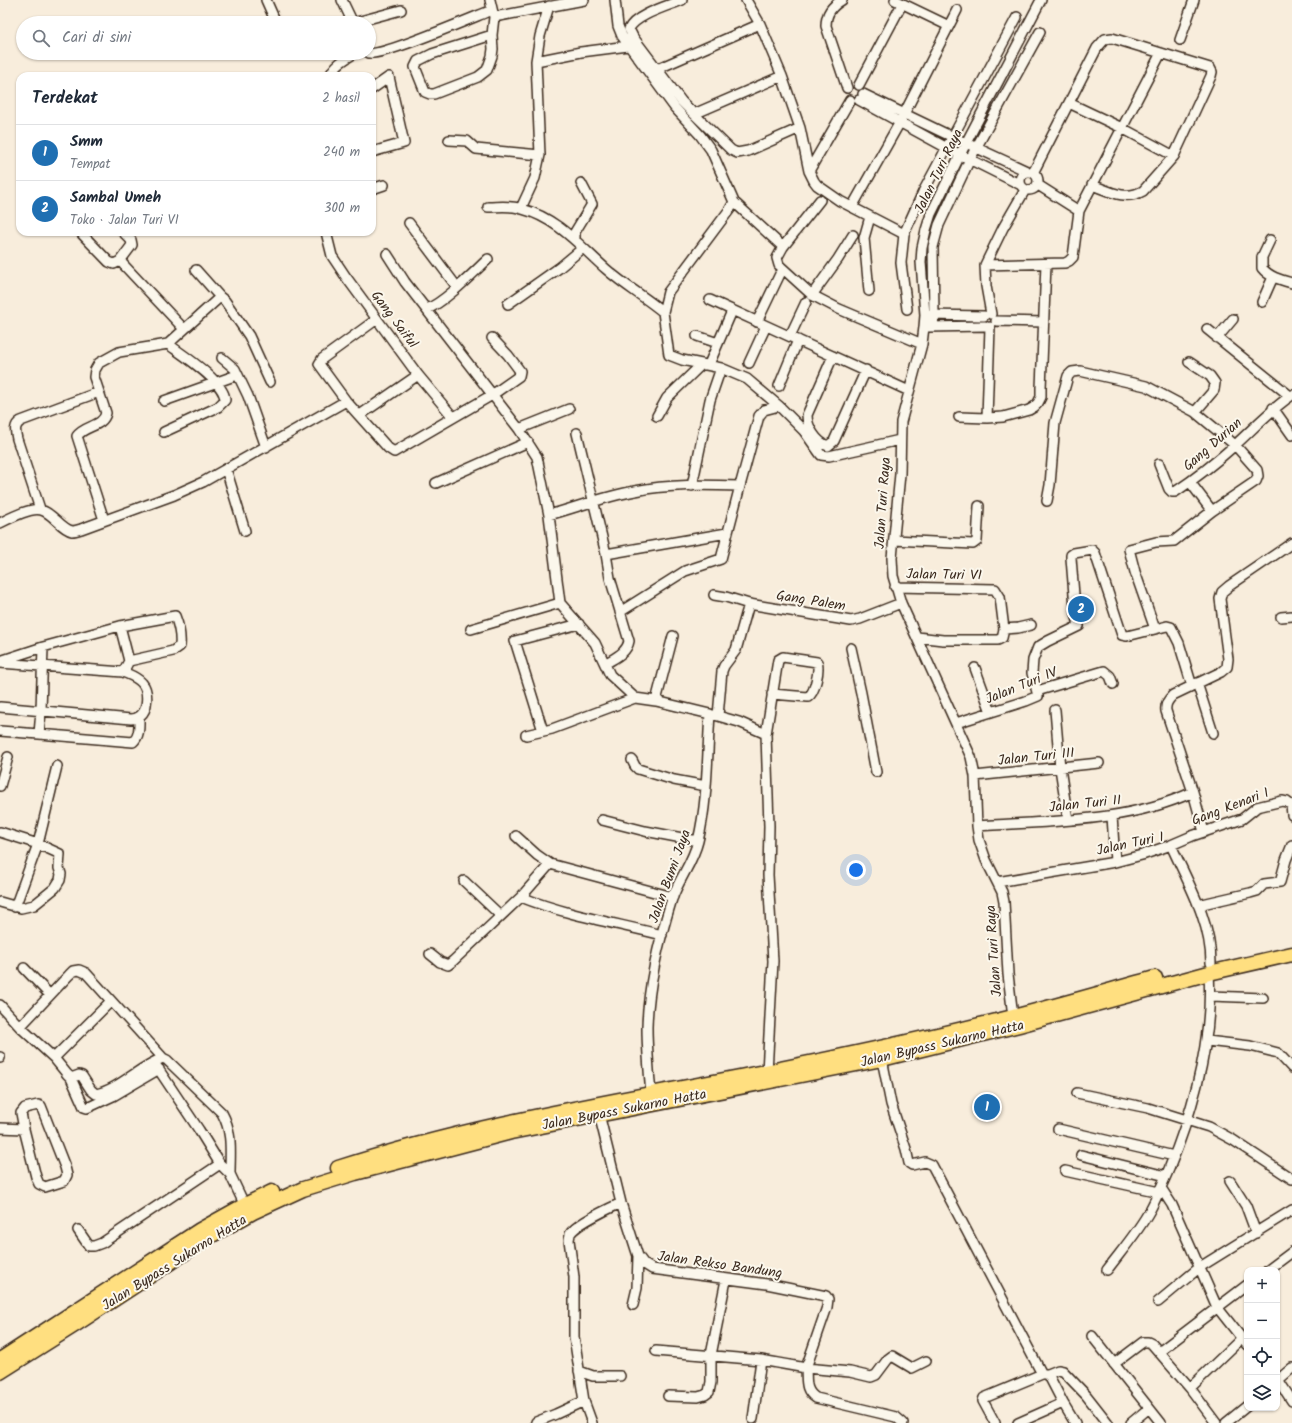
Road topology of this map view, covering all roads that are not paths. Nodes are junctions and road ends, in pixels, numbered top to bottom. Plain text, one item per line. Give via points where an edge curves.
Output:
1 (266, 0) edge
2 (342, 0) edge
3 (490, 0) edge
4 (584, 0) edge
5 (615, 0) edge
6 (682, 0) edge
7 (746, 0) edge
8 (842, 0) edge
9 (1041, 0) edge
10 (1194, 0) edge
11 (898, 2) edge
12 (549, 6) junction
13 (402, 10) dead end
14 (957, 10) dead end
15 (493, 13) junction
16 (273, 16) edge
17 (350, 16) edge
18 (376, 17) edge
19 (1017, 17) dead end
20 (760, 24) junction
21 (949, 26) junction
22 (1040, 32) dead end
23 (492, 35) junction
24 (1180, 40) dead end
25 (628, 46) junction
26 (1161, 52) junction
27 (376, 53) edge
28 (344, 60) edge
29 (536, 61) junction
30 (656, 69) junction
31 (332, 72) edge
32 (782, 76) junction
33 (376, 86) edge
34 (846, 88) junction
35 (858, 95) junction
36 (1069, 103) junction
37 (694, 114) junction
38 (902, 118) junction
39 (800, 128) junction
40 (1122, 128) junction
41 (953, 137) junction
42 (449, 140) dead end
43 (966, 143) junction
44 (947, 148) junction
45 (976, 148) junction
46 (376, 151) edge
47 (961, 154) junction
48 (540, 155) junction
49 (1174, 156) junction
50 (970, 159) junction
51 (809, 171) junction
52 (1031, 172) junction
53 (581, 183) dead end
54 (384, 184) dead end
55 (1038, 185) junction
56 (1092, 185) junction
57 (376, 187) edge
58 (1023, 187) junction
59 (820, 200) dead end
60 (734, 202) junction
61 (488, 207) dead end
62 (852, 207) junction
63 (521, 208) junction
64 (1079, 211) junction
65 (870, 217) junction
66 (409, 223) dead end
67 (904, 234) junction
68 (853, 235) dead end
69 (84, 236) edge
70 (127, 236) edge
71 (327, 236) edge
72 (574, 239) junction
73 (1270, 240) dead end
74 (784, 247) junction
75 (583, 248) junction
76 (387, 254) dead end
77 (488, 259) dead end
78 (120, 261) junction
79 (1046, 264) junction
80 (985, 265) junction
81 (196, 270) dead end
82 (780, 274) dead end
83 (1273, 277) junction
84 (1292, 283) edge
85 (457, 287) junction
86 (869, 291) dead end
87 (220, 297) junction
88 (809, 298) junction
89 (710, 300) dead end
90 (1262, 302) dead end
91 (508, 304) dead end
92 (427, 309) junction
93 (907, 309) dead end
94 (732, 311) junction
95 (663, 312) junction
96 (934, 315) junction
97 (925, 316) junction
98 (377, 319) junction
99 (1233, 319) dead end
100 (989, 321) junction
101 (757, 322) junction
102 (1044, 322) junction
103 (766, 326) junction
104 (929, 326) junction
105 (184, 329) junction
106 (1206, 329) dead end
107 (697, 336) dead end
108 (492, 338) dead end
109 (794, 338) junction
110 (1218, 338) junction
111 (718, 343) junction
112 (168, 344) junction
113 (922, 344) junction
114 (833, 356) junction
115 (222, 358) dead end
116 (1189, 362) dead end
117 (706, 363) junction
118 (749, 363) dead end
119 (721, 368) junction
120 (866, 370) junction
121 (237, 375) junction
122 (418, 375) junction
123 (216, 382) junction
124 (270, 382) dead end
125 (779, 386) dead end
126 (909, 391) junction
127 (98, 392) junction
128 (492, 395) junction
129 (1291, 395) edge
130 (164, 401) dead end
131 (346, 402) junction
132 (779, 406) junction
133 (1273, 408) junction
134 (569, 409) dead end
135 (1195, 412) junction
136 (360, 415) junction
137 (657, 416) dead end
138 (453, 417) junction
139 (959, 417) dead end
140 (987, 418) junction
141 (519, 429) junction
142 (164, 432) dead end
143 (577, 433) dead end
144 (1292, 435) edge
145 (900, 440) junction
146 (528, 442) junction
147 (1235, 445) junction
148 (266, 446) junction
149 (1159, 464) dead end
150 (226, 470) junction
151 (1190, 482) junction
152 (436, 483) dead end
153 (692, 486) junction
154 (740, 486) junction
155 (593, 501) junction
156 (1047, 501) dead end
157 (979, 506) dead end
158 (40, 509) junction
159 (1212, 511) junction
160 (549, 515) junction
161 (104, 520) junction
162 (0, 522) edge
163 (245, 531) dead end
164 (727, 533) junction
165 (894, 540) junction
166 (1292, 543) edge
167 (606, 554) junction
168 (895, 587) junction
169 (714, 595) dead end
170 (560, 603) junction
171 (901, 603) junction
172 (749, 604) junction
173 (620, 612) junction
174 (1292, 616) edge
175 (1281, 617) dead end
176 (579, 624) junction
177 (1031, 625) dead end
178 (120, 626) junction
179 (471, 629) dead end
180 (1004, 629) junction
181 (1155, 629) junction
182 (673, 636) dead end
183 (917, 637) junction
184 (43, 647) junction
185 (851, 648) dead end
186 (129, 661) junction
187 (0, 662) edge
188 (604, 664) junction
189 (43, 667) junction
190 (975, 668) dead end
191 (122, 672) junction
192 (1113, 684) dead end
193 (1195, 685) junction
194 (1037, 691) junction
195 (772, 694) junction
196 (635, 698) junction
197 (656, 701) junction
198 (0, 707) edge
199 (1055, 710) dead end
200 (41, 711) junction
201 (991, 712) junction
202 (714, 715) junction
203 (138, 718) junction
204 (956, 723) junction
205 (0, 731) edge
206 (543, 731) junction
207 (1213, 733) dead end
208 (38, 734) junction
209 (766, 734) junction
210 (526, 735) dead end
211 (8, 756) dead end
212 (632, 760) dead end
213 (1099, 762) dead end
214 (57, 766) dead end
215 (1060, 768) junction
216 (876, 772) dead end
217 (975, 776) junction
218 (0, 786) edge
219 (706, 786) junction
220 (1193, 792) junction
221 (1292, 815) edge
222 (1112, 816) junction
223 (602, 820) dead end
224 (1068, 820) junction
225 (977, 826) junction
226 (0, 832) edge
227 (1204, 832) junction
228 (516, 836) dead end
229 (698, 841) junction
230 (38, 844) junction
231 (1292, 845) edge
232 (1171, 846) junction
233 (1115, 862) junction
234 (550, 864) junction
235 (464, 881) dead end
236 (997, 882) junction
237 (521, 897) junction
238 (673, 897) junction
239 (0, 902) edge
240 (1198, 905) junction
241 (15, 907) junction
242 (501, 916) junction
243 (662, 935) junction
244 (1292, 944) edge
245 (430, 954) dead end
246 (1292, 954) edge
247 (24, 968) dead end
248 (1210, 968) junction
249 (50, 995) junction
250 (1211, 996) junction
251 (1263, 998) dead end
252 (111, 1001) junction
253 (0, 1005) edge
254 (1012, 1017) junction
255 (20, 1027) junction
256 (1207, 1041) junction
257 (54, 1058) junction
258 (163, 1058) junction
259 (882, 1059) junction
260 (156, 1065) junction
261 (1292, 1068) edge
262 (767, 1072) junction
263 (71, 1078) junction
264 (1077, 1092) dead end
265 (651, 1094) junction
266 (599, 1114) junction
267 (1187, 1119) junction
268 (0, 1128) edge
269 (24, 1129) junction
270 (1058, 1129) dead end
271 (1081, 1155) dead end
272 (1174, 1156) junction
273 (220, 1164) junction
274 (1065, 1171) dead end
275 (230, 1174) junction
276 (1166, 1176) junction
277 (1292, 1179) edge
278 (1230, 1181) dead end
279 (1160, 1190) junction
280 (621, 1203) junction
281 (247, 1210) junction
282 (1292, 1210) edge
283 (78, 1230) dead end
284 (1256, 1233) junction
285 (1292, 1252) edge
286 (638, 1256) junction
287 (1200, 1267) junction
288 (1272, 1267) edge
289 (1107, 1270) dead end
290 (726, 1280) junction
291 (1244, 1287) edge
292 (1158, 1302) dead end
293 (634, 1305) dead end
294 (1217, 1307) junction
295 (1092, 1336) dead end
296 (40, 1341) junction
297 (1244, 1342) edge
298 (656, 1351) dead end
299 (1159, 1352) junction
300 (711, 1355) junction
301 (0, 1360) edge
302 (761, 1360) junction
303 (926, 1361) dead end
304 (1114, 1364) junction
305 (806, 1368) junction
306 (1292, 1368) edge
307 (579, 1371) junction
308 (0, 1372) edge
309 (1045, 1374) junction
310 (620, 1376) dead end
311 (1280, 1377) edge
312 (1280, 1383) edge
313 (1190, 1388) junction
314 (668, 1396) dead end
315 (584, 1401) junction
316 (1292, 1401) edge
317 (1063, 1403) junction
318 (1149, 1408) junction
319 (1244, 1408) edge
320 (753, 1419) dead end
321 (536, 1422) dead end
322 (592, 1423) edge
323 (903, 1423) edge
324 (995, 1423) edge
325 (1018, 1423) edge
326 (1076, 1423) edge
327 (1108, 1423) edge
328 (1131, 1423) edge
329 (1161, 1423) edge
330 (1216, 1423) edge
331 (1226, 1423) edge

1 - 16 street
2 - 17 street
3 - 15 street
4 - 12 street
5 - 25 street via 618,26
6 - 30 street via 640,18 630,27 633,37
7 - 20 street
8 - 34 street via 830,10 826,26
9 - 43 street, Jalan Turi Raya
10 - 24 street
11 - 21 street
11 - 35 street
12 - 15 street
12 - 29 street
13 - 18 street
14 - 21 street
15 - 23 street
15 - 27 street
19 - 41 street
20 - 30 street
20 - 32 street
21 - 38 street
22 - 45 street
23 - 23 street via 418,61 416,67 424,90 434,94 484,73 492,56
25 - 29 street
25 - 60 street via 711,150
26 - 36 street via 1112,38 1105,40 1097,48
26 - 40 street
26 - 49 street via 1208,68 1212,72
28 - 31 street
29 - 48 street
30 - 37 street
32 - 37 street
32 - 39 street
33 - 46 street via 389,77 404,143
34 - 35 street via 846,94
34 - 35 street via 851,84
35 - 38 street
35 - 51 street
36 - 40 street
36 - 52 street
37 - 39 street via 737,153 748,151
38 - 41 street
38 - 44 street
38 - 62 street
39 - 51 street
40 - 49 street
40 - 56 street
41 - 43 street
41 - 44 street
42 - 48 street via 468,141 476,149
43 - 45 street
43 - 47 street, Jalan Turi Raya
44 - 47 street
44 - 67 street
45 - 50 street
45 - 52 street
47 - 50 street
47 - 97 street, Jalan Turi Raya via 931,214 922,248
48 - 63 street via 535,178
49 - 56 street via 1143,192 1136,195 1124,196
50 - 58 street
50 - 96 street via 939,225 933,247
51 - 62 street via 817,185
52 - 55 street via 1038,178
52 - 58 street via 1022,175 1020,181
53 - 72 street via 592,204
54 - 57 street
55 - 58 street via 1031,190
55 - 64 street
56 - 64 street
58 - 80 street
59 - 74 street
60 - 74 street
60 - 95 street via 668,292
61 - 63 street
62 - 65 street
63 - 72 street via 546,219
64 - 79 street via 1073,257 1065,263
65 - 67 street
65 - 86 street via 864,238
66 - 85 street
67 - 93 street via 901,263
68 - 88 street via 838,260
69 - 78 street via 110,262 114,264
70 - 78 street via 132,245
71 - 98 street, Gang Saiful via 332,256
72 - 75 street
73 - 83 street via 1261,266
74 - 88 street via 777,258 779,265
75 - 91 street
75 - 95 street via 607,270
76 - 92 street
77 - 85 street
78 - 105 street
79 - 80 street
79 - 102 street
80 - 100 street
81 - 87 street
82 - 101 street
83 - 84 street
83 - 90 street
85 - 92 street
87 - 105 street
87 - 124 street via 249,336
88 - 109 street
88 - 113 street
89 - 94 street
92 - 128 street
94 - 101 street
94 - 111 street
95 - 117 street via 669,355 682,360
96 - 97 street
96 - 100 street
96 - 104 street
97 - 104 street, Jalan Turi Raya
98 - 122 street, Gang Saiful
98 - 131 street via 318,364
99 - 110 street
100 - 102 street
100 - 104 street
100 - 140 street
101 - 103 street
102 - 140 street via 1038,403 1029,410 1003,417
103 - 109 street
103 - 118 street
104 - 113 street, Jalan Turi Raya
105 - 112 street
106 - 110 street
107 - 111 street
108 - 128 street via 520,371 518,378
109 - 114 street
109 - 125 street
110 - 129 street
111 - 117 street
112 - 123 street
112 - 127 street via 119,352 99,363 94,377
113 - 126 street, Jalan Turi Raya
114 - 120 street
114 - 120 street via 807,415 811,429 823,444 828,446 834,441
115 - 121 street via 235,369
116 - 135 street via 1210,376 1215,383 1214,390
117 - 119 street
117 - 137 street via 670,395
119 - 132 street via 747,379
119 - 153 street via 710,400
120 - 126 street
121 - 123 street
121 - 148 street via 248,396
122 - 136 street
122 - 138 street, Gang Saiful
123 - 130 street
123 - 142 street via 226,400 218,407
126 - 145 street, Jalan Turi Raya via 901,422
127 - 158 street via 28,418 16,426 17,439
127 - 161 street via 106,413 105,417 77,436
128 - 138 street
128 - 141 street
129 - 133 street, Gang Durian
131 - 136 street
131 - 148 street
132 - 145 street via 804,431 821,454 829,456
132 - 154 street via 764,410 759,416
133 - 144 street
133 - 147 street, Gang Durian
134 - 141 street
135 - 147 street
135 - 156 street via 1146,386 1080,371 1072,372 1068,376 1055,423
136 - 138 street via 394,452
139 - 140 street
141 - 146 street
143 - 155 street
145 - 165 street, Jalan Turi Raya via 900,474
146 - 152 street
146 - 160 street via 537,457
147 - 151 street, Gang Durian
147 - 159 street via 1256,470 1258,479
148 - 150 street
149 - 151 street, Gang Durian via 1172,492
150 - 161 street via 174,495
150 - 163 street
151 - 159 street
153 - 154 street
153 - 155 street via 636,490
154 - 164 street
155 - 160 street
155 - 167 street
157 - 165 street via 977,541 973,544
158 - 161 street via 72,531
158 - 162 street
159 - 181 street via 1174,541 1156,542 1130,550
160 - 170 street
164 - 167 street
164 - 173 street via 721,559 685,571
165 - 168 street, Jalan Turi Raya via 892,563
166 - 193 street via 1222,592 1220,599 1228,664 1222,672
167 - 173 street
168 - 171 street, Jalan Turi Raya
168 - 180 street, Jalan Turi VI via 995,589 1000,597
169 - 172 street, Gang Palem
170 - 176 street
170 - 179 street
171 - 172 street, Gang Palem via 851,620
171 - 183 street, Jalan Turi Raya
172 - 202 street, Jalan Bumi Jaya via 736,650 722,671
173 - 188 street via 629,643 624,652
174 - 175 street
176 - 188 street via 595,643
176 - 206 street via 515,641
177 - 180 street
178 - 184 street
178 - 186 street
178 - 186 street via 175,616 181,635 180,646 173,652
180 - 183 street via 1002,638 998,640
181 - 193 street via 1171,627
181 - 194 street via 1122,635 1095,553 1092,550 1074,553 1071,558 1079,626 1038,647 1032,673
182 - 197 street
183 - 204 street, Jalan Turi Raya
184 - 187 street
184 - 189 street
185 - 216 street
186 - 191 street
187 - 189 street
188 - 196 street via 614,680
189 - 191 street
189 - 200 street
190 - 201 street
191 - 203 street via 142,683 146,691 146,704
192 - 194 street, Jalan Turi IV via 1110,676 1104,671
193 - 207 street
193 - 220 street via 1173,695 1166,703
194 - 201 street, Jalan Turi IV via 1037,696
195 - 195 street via 777,663 780,659 783,657 817,662 819,666 814,692 810,696
195 - 209 street
196 - 197 street
196 - 206 street
197 - 202 street
198 - 200 street
199 - 215 street
200 - 203 street
200 - 208 street
201 - 204 street, Jalan Turi IV
202 - 209 street via 739,722
202 - 219 street, Jalan Bumi Jaya via 707,756
203 - 208 street via 137,739 133,742
204 - 217 street, Jalan Turi Raya
205 - 208 street
206 - 210 street
209 - 262 street via 768,875 773,961
211 - 218 street
212 - 219 street via 635,766 642,770
213 - 215 street, Jalan Turi III
214 - 230 street
215 - 217 street, Jalan Turi III
215 - 224 street
217 - 225 street, Jalan Turi Raya
219 - 229 street, Jalan Bumi Jaya
220 - 222 street, Jalan Turi II via 1162,804
220 - 227 street
221 - 227 street, Gang Kenari I via 1291,805 1282,801 1257,807 1242,819
222 - 224 street, Jalan Turi II
222 - 233 street
223 - 229 street
224 - 225 street, Jalan Turi II
225 - 236 street, Jalan Turi Raya via 982,849
226 - 230 street
227 - 232 street, Gang Kenari I
228 - 234 street
229 - 238 street, Jalan Bumi Jaya via 694,855
230 - 241 street
230 - 241 street via 60,854 60,880 55,888 34,905
231 - 240 street via 1280,882 1266,883 1250,894
232 - 233 street, Jalan Turi I
232 - 240 street, Jalan Turi I
233 - 236 street, Jalan Turi I
234 - 237 street
234 - 238 street
235 - 242 street
236 - 254 street, Jalan Turi Raya via 1004,902
237 - 242 street
237 - 243 street
238 - 243 street, Jalan Bumi Jaya
239 - 241 street
240 - 248 street, Jalan Turi I via 1208,934
242 - 245 street via 448,965
243 - 265 street, Jalan Bumi Jaya via 652,977 647,1026
244 - 248 highway, Jalan Bypass Sukarno Hatta
246 - 248 highway, Jalan Bypass Sukarno Hatta
247 - 249 street
248 - 250 street, Jalan Turi I
248 - 254 highway, Jalan Bypass Sukarno Hatta
248 - 259 highway, Jalan Bypass Sukarno Hatta via 1019,1025
249 - 252 street via 69,975 79,970 86,973
249 - 255 street
250 - 251 street
250 - 256 street, Jalan Turi I
252 - 257 street
252 - 258 street
253 - 255 street
254 - 262 highway, Jalan Bypass Sukarno Hatta
255 - 257 street
256 - 261 street via 1250,1046 1278,1053
256 - 267 street, Jalan Turi I
257 - 263 street
258 - 260 street
258 - 275 street via 222,1113 228,1124 230,1138
259 - 266 highway, Jalan Bypass Sukarno Hatta
259 - 309 street via 891,1104 909,1163 912,1165 925,1162 932,1165
260 - 263 street via 96,1094 82,1076
260 - 263 street via 113,1096 87,1108 84,1107
260 - 273 street
262 - 265 highway, Jalan Bypass Sukarno Hatta
264 - 267 street
265 - 281 highway, Jalan Bypass Sukarno Hatta via 481,1128 368,1158 296,1182
266 - 280 street, Jalan Rekso Bandung
266 - 281 highway, Jalan Bypass Sukarno Hatta via 511,1132 355,1173
267 - 272 street, Jalan Turi I
267 - 277 street via 1233,1140
268 - 269 street
269 - 269 street via 24,1108 41,1106 65,1167 64,1181 45,1187 39,1184
270 - 272 street
271 - 276 street
272 - 276 street, Jalan Turi I
273 - 275 street
273 - 283 street via 102,1243 89,1246
274 - 279 street
275 - 281 street
276 - 279 street, Jalan Turi I
278 - 284 street via 1246,1206
279 - 287 street via 1172,1205
279 - 289 street, Jalan Turi I via 1140,1226
280 - 286 street, Jalan Rekso Bandung
280 - 307 street via 602,1212 570,1234 574,1277 574,1337
281 - 296 highway, Jalan Bypass Sukarno Hatta via 200,1230
282 - 284 street
284 - 287 street
285 - 288 street
286 - 290 street, Jalan Rekso Bandung via 652,1269
286 - 293 street
287 - 292 street
287 - 294 street
290 - 300 street
290 - 305 street, Jalan Rekso Bandung via 767,1284 826,1296 827,1307
291 - 294 street
294 - 297 street
294 - 299 street
295 - 304 street
296 - 301 highway, Jalan Bypass Sukarno Hatta
296 - 308 highway, Jalan Bypass Sukarno Hatta
297 - 313 street
298 - 300 street
299 - 304 street via 1152,1344 1143,1342
299 - 313 street
300 - 302 street
300 - 314 street via 709,1392 698,1397
302 - 305 street
302 - 320 street
303 - 305 street via 912,1368 892,1356 876,1375 871,1377 850,1372
304 - 318 street
305 - 323 street via 807,1387 810,1394 816,1398 896,1417
306 - 311 street
307 - 310 street via 593,1376
307 - 315 street
309 - 317 street
309 - 324 street via 984,1398 983,1401
309 - 327 street via 1063,1371
312 - 316 street
313 - 330 street
315 - 321 street
315 - 322 street
317 - 325 street
317 - 326 street
318 - 328 street
318 - 329 street
319 - 331 street

